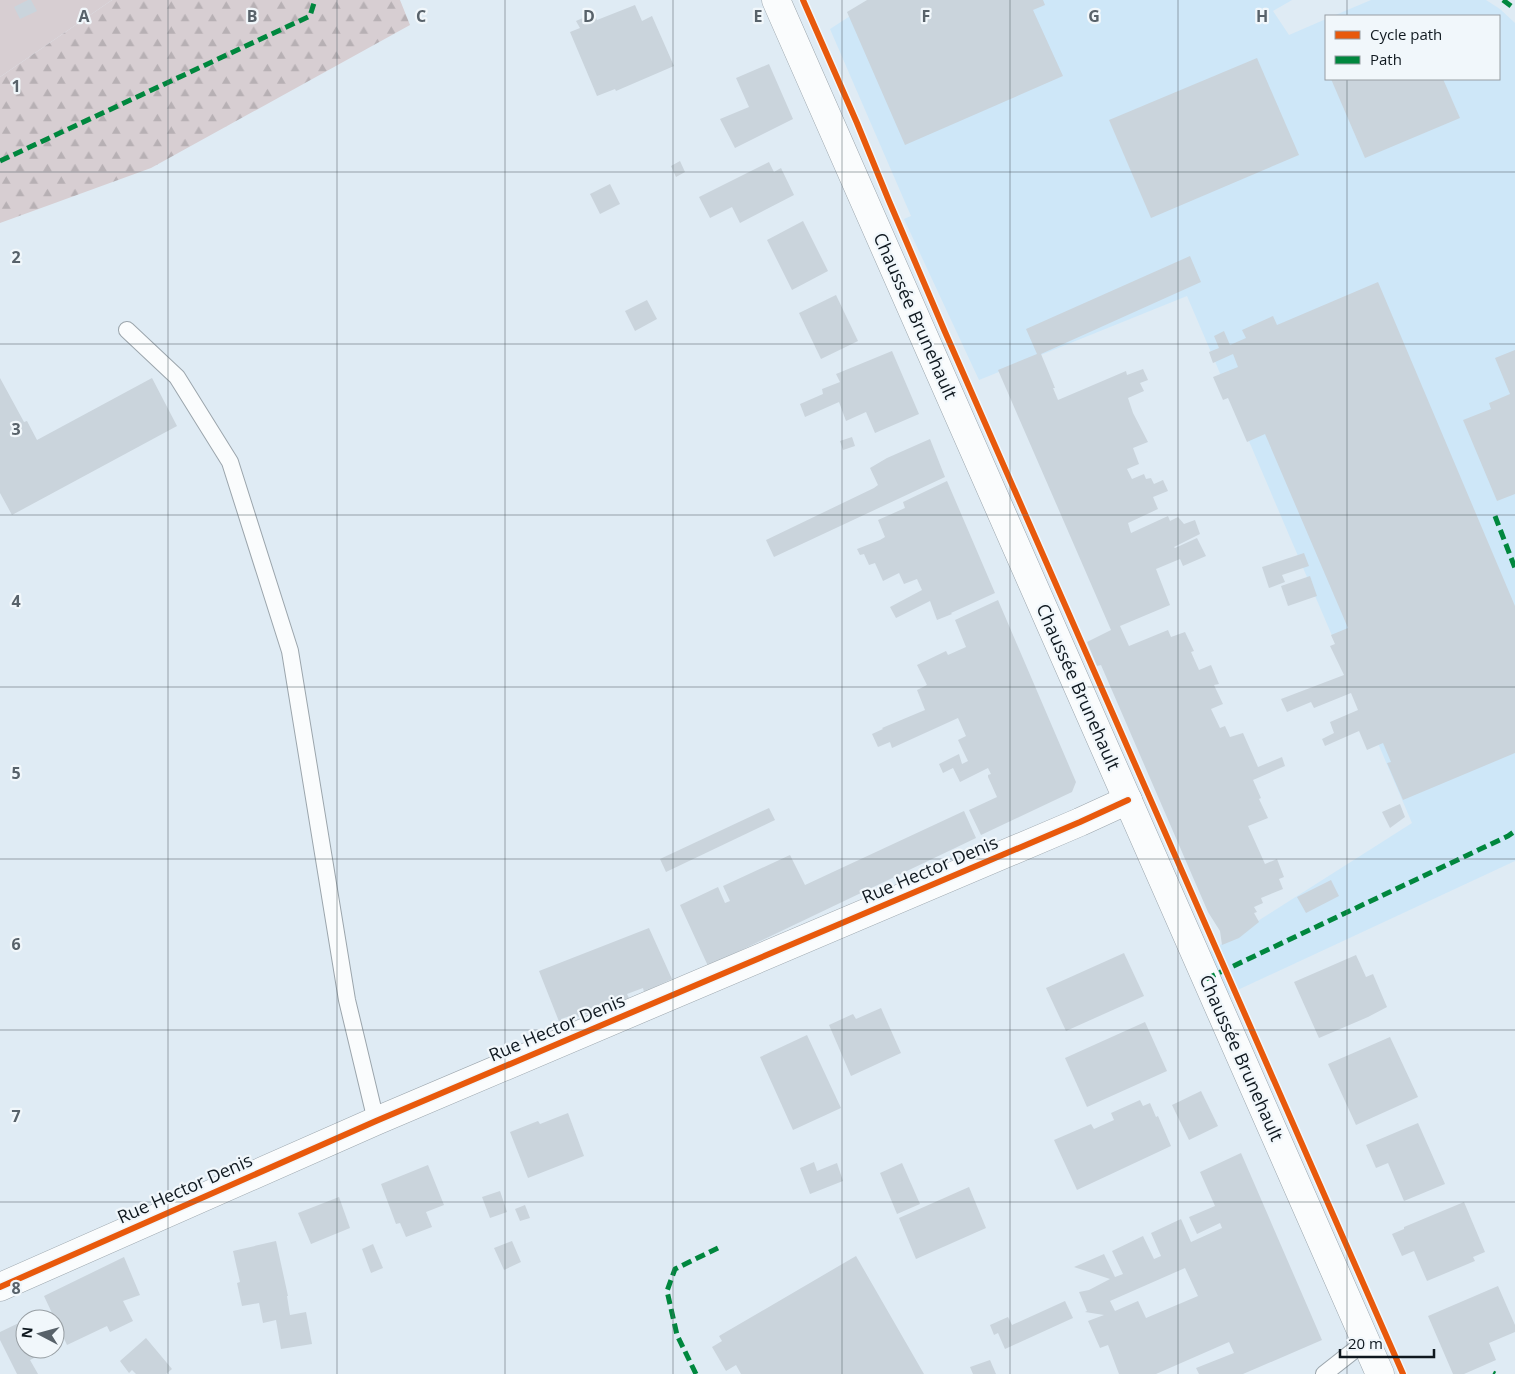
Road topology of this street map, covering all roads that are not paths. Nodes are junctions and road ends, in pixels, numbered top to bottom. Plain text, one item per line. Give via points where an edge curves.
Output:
1 (776, 0) edge
2 (127, 330) dead end
3 (1128, 800) junction
4 (376, 1121) junction
5 (0, 1287) edge
6 (1366, 1341) junction
7 (1324, 1374) edge
8 (1380, 1374) edge

1 - 3 main road, Chaussée Brunehault
2 - 4 lane via 177,377 230,462 290,651 347,1000
3 - 4 main road, Rue Hector Denis
3 - 6 main road, Chaussée Brunehault
4 - 5 main road, Rue Hector Denis
6 - 7 lane
6 - 8 main road, Chaussée Brunehault

